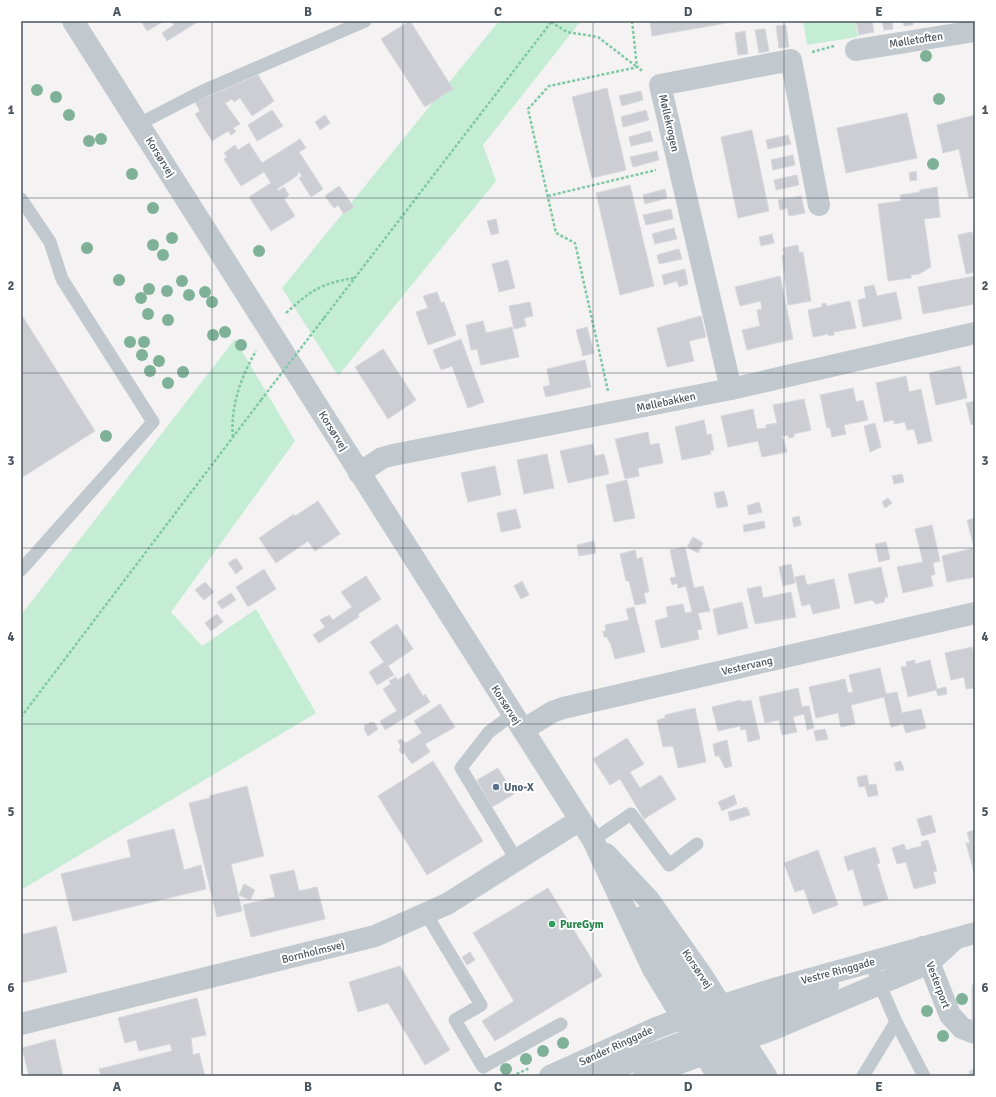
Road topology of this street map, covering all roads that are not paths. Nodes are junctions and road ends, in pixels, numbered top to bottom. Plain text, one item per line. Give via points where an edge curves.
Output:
1 (73, 21) edge
2 (365, 21) edge
3 (975, 31) edge
4 (856, 50) road end
5 (139, 124) junction
6 (21, 199) edge
7 (819, 205) dead end
8 (975, 333) edge
9 (731, 388) junction
10 (359, 473) junction
11 (21, 570) edge
12 (975, 613) edge
13 (518, 722) junction
14 (580, 820) junction
15 (593, 840) junction
16 (697, 844) dead end
17 (516, 859) junction
18 (426, 914) junction
19 (965, 936) edge
20 (926, 955) junction
21 (870, 962) junction
22 (879, 983) junction
23 (896, 1022) junction
24 (21, 1024) edge
25 (561, 1024) dead end
26 (713, 1030) junction
27 (975, 1033) edge
28 (550, 1076) edge
29 (593, 1076) edge
30 (644, 1076) edge
31 (718, 1076) edge
32 (743, 1076) edge
33 (766, 1076) edge
34 (863, 1076) edge
35 (924, 1076) edge

1 - 5 street, Korsørvej
2 - 5 lane via 203,91
3 - 4 street, Mølletoften
5 - 10 street, Korsørvej
6 - 11 lane via 50,242 62,279 152,422
7 - 9 street, Møllekrogen via 791,60 660,85
8 - 9 street, Møllebakken
9 - 10 street, Møllebakken via 393,455 382,458
10 - 13 street, Korsørvej
12 - 13 street, Vestervang via 563,708
13 - 14 street, Korsørvej
13 - 17 lane via 489,732 461,768
14 - 15 street, Korsørvej
14 - 17 street, Bornholmsvej
15 - 16 lane via 631,814 669,865
15 - 26 street, Korsørvej
17 - 18 street, Bornholmsvej via 447,904
18 - 24 street, Bornholmsvej via 375,936
18 - 25 lane via 481,1005 455,1020 483,1067
19 - 20 street, Vestre Ringgade
20 - 21 street, Vestre Ringgade
20 - 22 street, Vestre Ringgade
20 - 27 street, Vesterport via 950,1015 962,1028
21 - 22 lane
21 - 26 street, Vestre Ringgade via 813,993
22 - 23 lane
22 - 26 street, Vestre Ringgade
23 - 34 lane
23 - 35 lane
26 - 28 street, Sønder Ringgade via 656,1028
26 - 29 street
26 - 30 street
26 - 31 street
26 - 32 street
26 - 33 street

